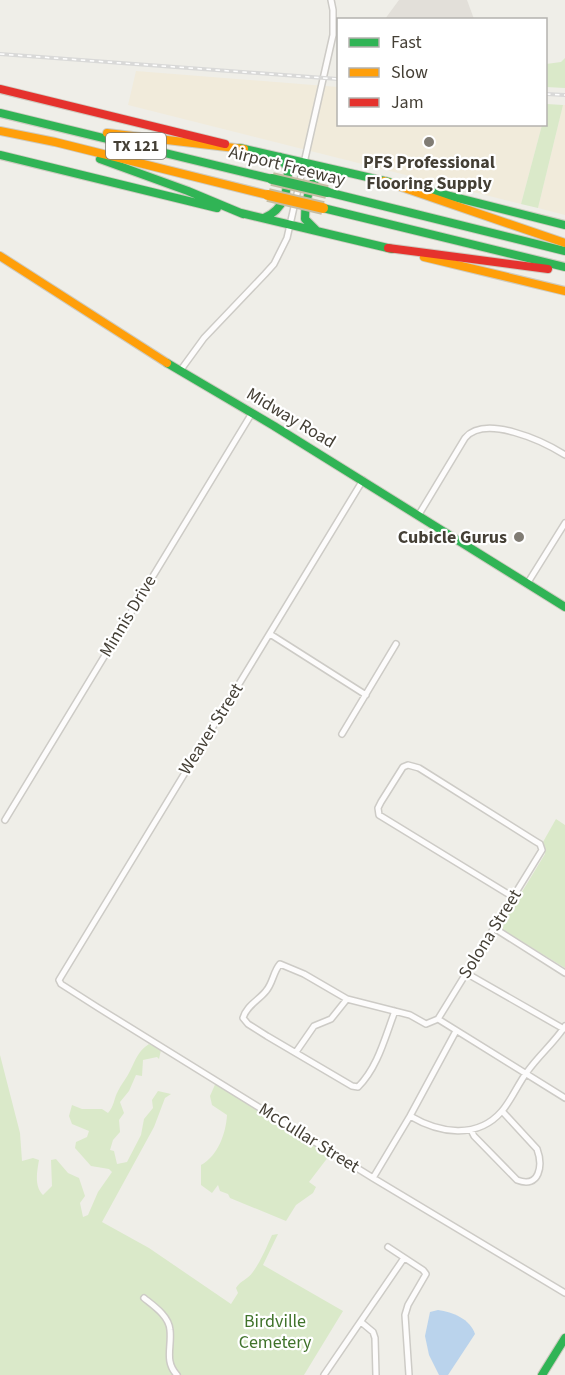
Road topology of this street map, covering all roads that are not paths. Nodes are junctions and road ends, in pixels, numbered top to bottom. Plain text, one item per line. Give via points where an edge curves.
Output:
1 (331, 0) edge
2 (0, 89) edge
3 (0, 113) edge
4 (62, 128) junction
5 (0, 131) edge
6 (55, 142) junction
7 (244, 149) junction
8 (0, 155) edge
9 (280, 157) junction
10 (305, 163) junction
11 (329, 168) junction
12 (384, 181) junction
13 (243, 214) junction
14 (262, 218) junction
15 (291, 225) junction
16 (565, 225) edge
17 (320, 232) junction
18 (565, 243) edge
19 (388, 248) junction
20 (565, 251) edge
21 (0, 256) edge
22 (565, 267) edge
23 (565, 273) edge
24 (565, 291) edge
25 (180, 371) junction
26 (252, 413) junction
27 (565, 455) edge
28 (363, 480) junction
29 (418, 516) junction
30 (565, 523) edge
31 (527, 584) junction
32 (565, 607) edge
33 (270, 634) junction
34 (396, 644) dead end
35 (366, 695) junction
36 (342, 734) dead end
37 (4, 820) dead end
38 (513, 897) junction
39 (494, 928) junction
40 (466, 973) junction
41 (565, 973) edge
42 (59, 978) joint
43 (347, 999) junction
44 (395, 1011) junction
45 (438, 1019) junction
46 (564, 1028) edge
47 (456, 1030) junction
48 (296, 1052) junction
49 (525, 1074) junction
50 (565, 1098) edge
51 (502, 1112) junction
52 (410, 1116) junction
53 (471, 1130) junction
54 (373, 1178) junction
55 (388, 1247) dead end
56 (404, 1258) junction
57 (565, 1293) edge
58 (144, 1298) dead end
59 (361, 1322) junction
60 (565, 1338) edge
61 (177, 1375) edge
62 (324, 1375) edge
63 (376, 1375) edge
64 (409, 1375) edge
65 (542, 1375) edge

1 - 10 street via 333,35
2 - 7 main road, Airport Freeway
3 - 4 main road, Airport Freeway / TX 121
4 - 7 main road
4 - 20 main road, Airport Freeway / TX 121, bridge
5 - 6 main road, Airport Freeway / TX 121
6 - 13 main road
6 - 22 main road, Airport Freeway / TX 121, bridge
7 - 9 main road, Airport Freeway
8 - 13 main road
9 - 10 main road, Airport Freeway
9 - 14 main road via 288,169 282,205
10 - 11 main road, Airport Freeway
10 - 15 street
11 - 12 main road, Airport Freeway
11 - 17 main road via 314,178 305,210 308,224
12 - 16 main road, Airport Freeway
12 - 18 main road
13 - 14 main road
14 - 15 main road
15 - 17 main road
15 - 25 street via 274,264 204,338
17 - 19 main road
19 - 23 main road
19 - 24 main road
21 - 25 main road, Midway Road
25 - 26 main road, Midway Road
26 - 28 main road, Midway Road
26 - 37 street, Minnis Drive
27 - 29 street via 535,438 508,431 472,431
28 - 29 main road, Midway Road
28 - 33 street, Weaver Street
29 - 31 main road, Midway Road
30 - 31 street
31 - 32 main road, Midway Road
33 - 35 street
33 - 42 street, Weaver Street
34 - 35 street
35 - 36 street
38 - 38 street, Solona Street via 542,850 540,844 406,765 378,808 379,815
38 - 39 street, Solona Street
39 - 40 street, Solona Street
39 - 41 street
40 - 45 street, Solona Street
40 - 46 street
42 - 54 street, McCullar Street via 61,984 79,996
43 - 44 street
43 - 48 street via 331,1019 314,1026
43 - 48 street via 280,964 266,992 243,1014 244,1020
44 - 45 street via 426,1024
44 - 48 street via 376,1062 358,1087
45 - 47 street
46 - 49 street
47 - 49 street
47 - 52 street
49 - 50 street
49 - 51 street
51 - 53 street
51 - 53 street via 537,1149 539,1170 531,1181 517,1180
52 - 53 street via 435,1128
52 - 54 street
54 - 57 street, McCullar Street
55 - 56 street
56 - 59 street
56 - 64 street via 426,1274 405,1315
58 - 61 street via 168,1323 169,1361
59 - 62 street
59 - 63 street via 375,1338
60 - 65 main road

